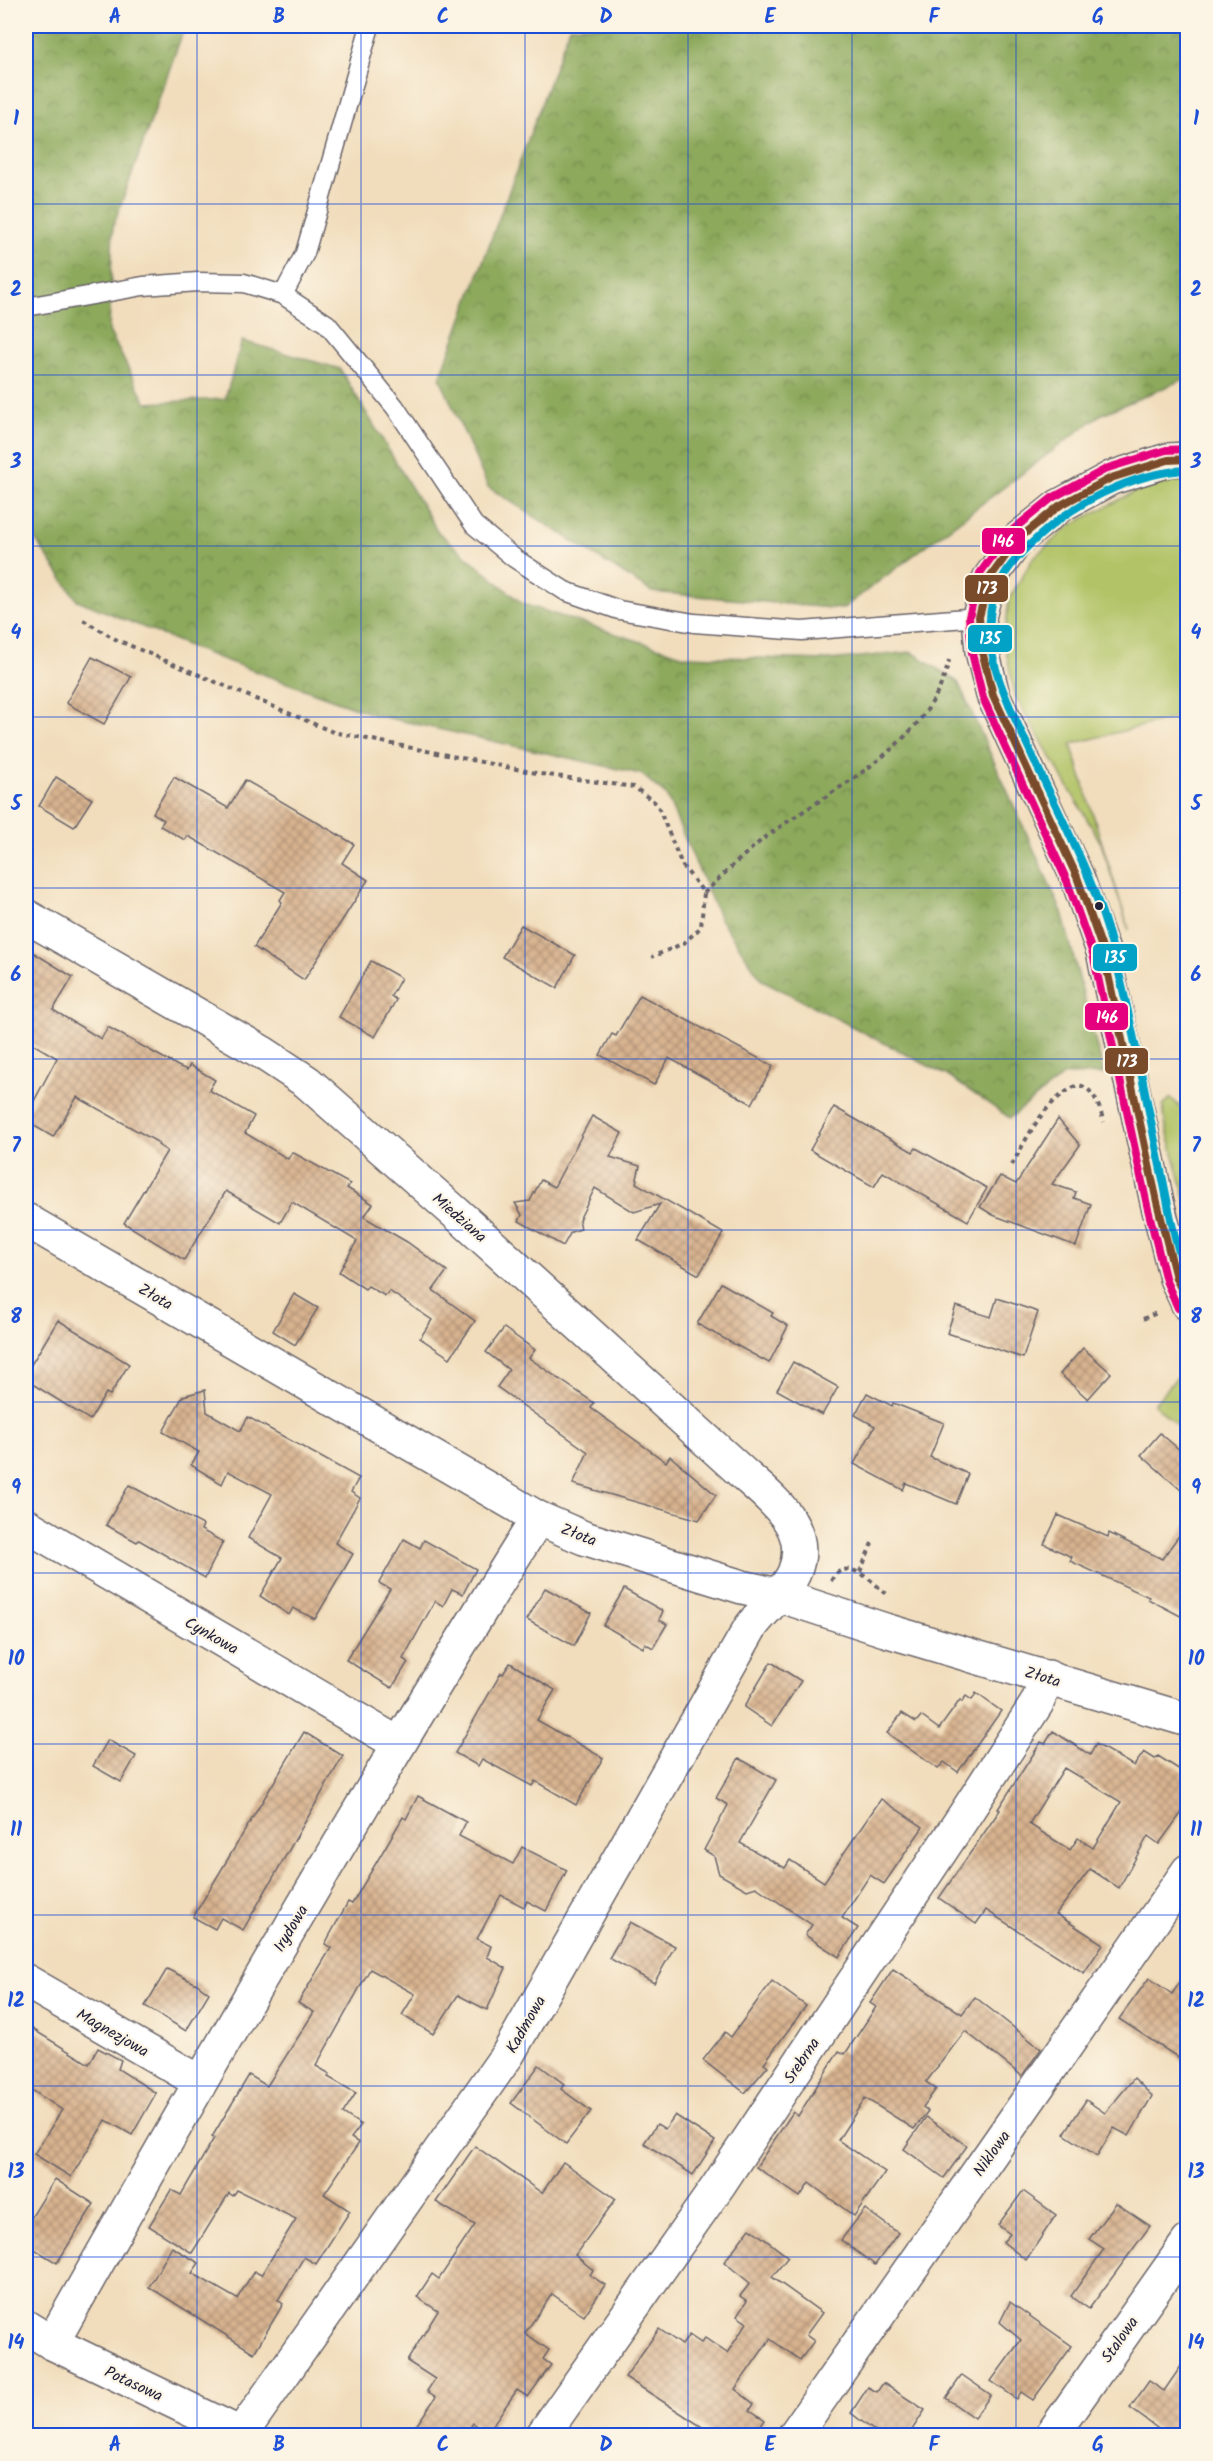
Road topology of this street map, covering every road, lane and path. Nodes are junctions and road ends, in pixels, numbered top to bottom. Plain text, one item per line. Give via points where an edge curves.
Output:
1 (370, 26) edge
2 (283, 295) junction
3 (26, 307) edge
4 (1188, 459) edge
5 (965, 618) junction
6 (83, 620) dead end
7 (704, 892) junction
8 (26, 916) edge
9 (652, 957) dead end
10 (1108, 1131) dead end
11 (1012, 1165) dead end
12 (26, 1220) edge
13 (1188, 1304) edge
14 (538, 1518) junction
15 (26, 1525) edge
16 (872, 1543) dead end
17 (860, 1572) junction
18 (786, 1585) junction
19 (892, 1599) dead end
20 (1048, 1677) junction
21 (1188, 1720) edge
22 (399, 1744) junction
23 (1188, 1871) edge
24 (26, 1981) edge
25 (200, 2082) junction
26 (1188, 2242) edge
27 (39, 2335) edge
28 (243, 2435) edge
29 (542, 2436) edge
30 (794, 2436) edge
31 (1051, 2436) edge

1 - 2 lane via 305,253
2 - 3 lane via 244,283 198,282 143,286
2 - 5 lane via 335,333 395,407 474,525 514,558 565,591 619,610 694,624 802,631
4 - 5 street via 1168,460 1110,477 1059,506 1017,540
5 - 7 path via 932,704 908,733 873,764 761,841
5 - 13 street via 982,651 993,695 1077,877 1103,951 1157,1202 1176,1278
6 - 7 path via 117,640 333,732 541,774 634,787 657,804 682,865
7 - 9 path via 702,927 684,943
8 - 18 street, Miedziana via 307,1082 778,1507 794,1527 800,1546
10 - 11 path via 1093,1094 1078,1085 1038,1119
12 - 14 street, Złota
14 - 18 street, Złota via 584,1538 742,1587
14 - 22 street, Irydowa
15 - 22 street, Cynkowa
16 - 17 path
17 - 18 path via 842,1569 830,1584
17 - 19 path
18 - 20 street, Złota via 885,1630
18 - 28 street, Kadmowa via 750,1628 508,2054
20 - 21 street, Złota
20 - 29 street, Srebrna via 1036,1703 970,1806 731,2166
22 - 25 street, Irydowa
23 - 30 street, Niklowa
24 - 25 street, Magnezjowa
25 - 27 street, Irydowa
26 - 31 street, Stalowa
27 - 28 street, Potasowa

